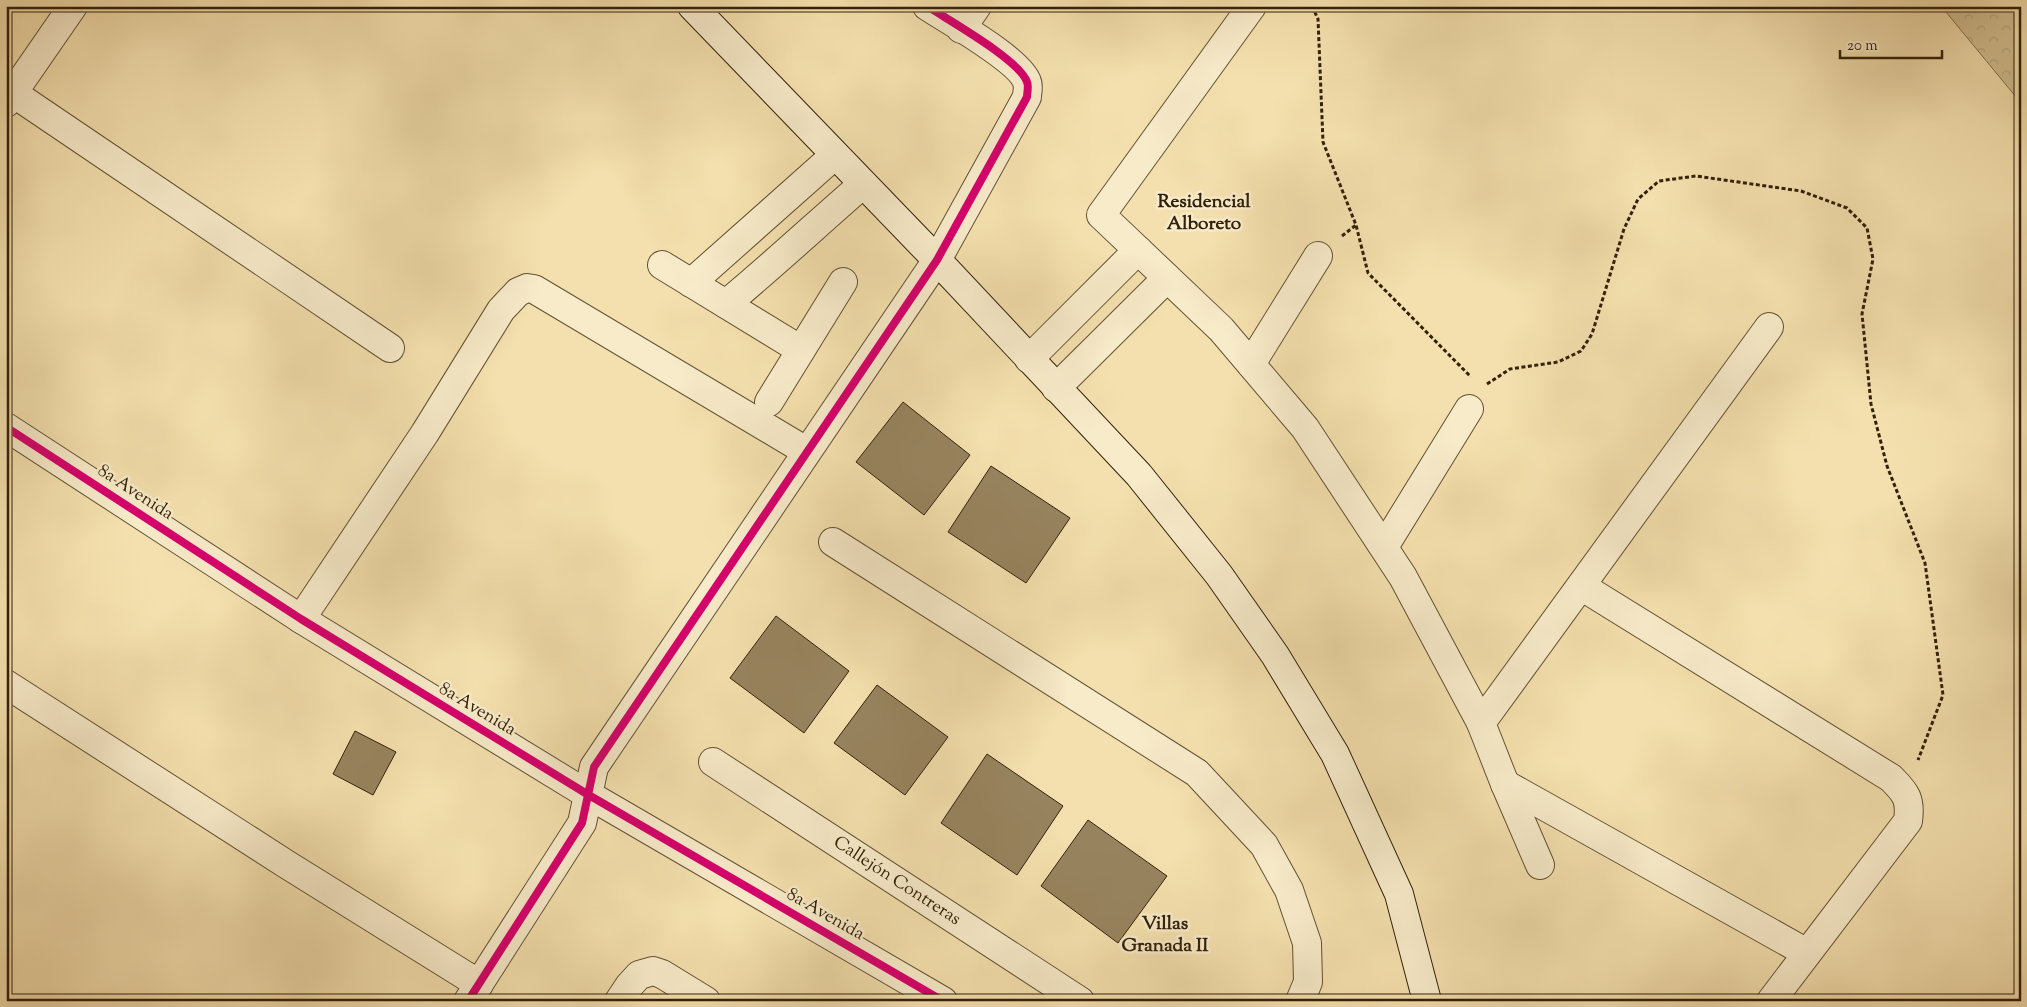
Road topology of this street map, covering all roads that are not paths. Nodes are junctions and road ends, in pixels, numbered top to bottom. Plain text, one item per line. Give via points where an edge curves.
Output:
1 (73, 6) edge
2 (692, 6) edge
3 (927, 6) edge
4 (977, 6) edge
5 (1252, 6) edge
6 (961, 29) junction
7 (10, 98) edge
8 (835, 155) junction
9 (863, 184) junction
10 (1138, 250) junction
11 (1318, 256) dead end
12 (937, 260) junction
13 (662, 265) dead end
14 (1167, 278) junction
15 (843, 282) dead end
16 (691, 283) junction
17 (726, 304) junction
18 (1769, 327) dead end
19 (390, 348) dead end
20 (801, 350) junction
21 (1029, 359) junction
22 (1251, 364) junction
23 (1056, 388) junction
24 (1475, 398) road end
25 (769, 402) dead end
26 (6, 427) edge
27 (806, 451) junction
28 (833, 542) dead end
29 (1384, 547) junction
30 (1581, 586) junction
31 (301, 619) junction
32 (6, 684) edge
33 (1481, 723) junction
34 (713, 762) dead end
35 (1505, 784) junction
36 (587, 794) junction
37 (1540, 865) dead end
38 (1807, 953) junction
39 (473, 992) edge
40 (619, 1001) edge
41 (706, 1001) edge
42 (943, 1001) edge
43 (1080, 1001) edge
44 (1300, 1001) edge
45 (1427, 1001) edge
46 (1772, 1001) edge

1 - 7 street
2 - 8 street
3 - 6 street
4 - 6 street
5 - 10 street via 1101,215
6 - 12 street via 1008,60 1021,71 1028,83 1026,97
7 - 19 street
8 - 9 street
8 - 16 street
9 - 12 street
9 - 17 street
10 - 14 street
10 - 21 street
11 - 22 street
12 - 21 street
12 - 27 street
13 - 16 street
14 - 22 street via 1221,329
14 - 23 street
15 - 20 street
16 - 17 street
17 - 20 street
18 - 30 street
20 - 25 street
21 - 23 street
22 - 29 street via 1305,428
23 - 45 street via 1139,475 1219,575 1280,663 1335,754 1399,894
24 - 29 street
26 - 31 street, 8a Avenida
27 - 31 street via 527,288 518,292 501,310 425,433
27 - 36 street via 594,766
28 - 44 street via 1197,773 1264,845 1289,890 1307,943 1308,982
29 - 33 street
30 - 33 street
30 - 38 street via 1891,778 1906,793 1910,807 1908,821
31 - 36 street, 8a Avenida
32 - 39 street via 286,864
33 - 35 street
34 - 43 street, Callejón Contreras
35 - 37 street
35 - 38 street
36 - 39 street via 582,823
36 - 42 street, 8a Avenida
38 - 46 street
40 - 41 street via 639,975 653,971

